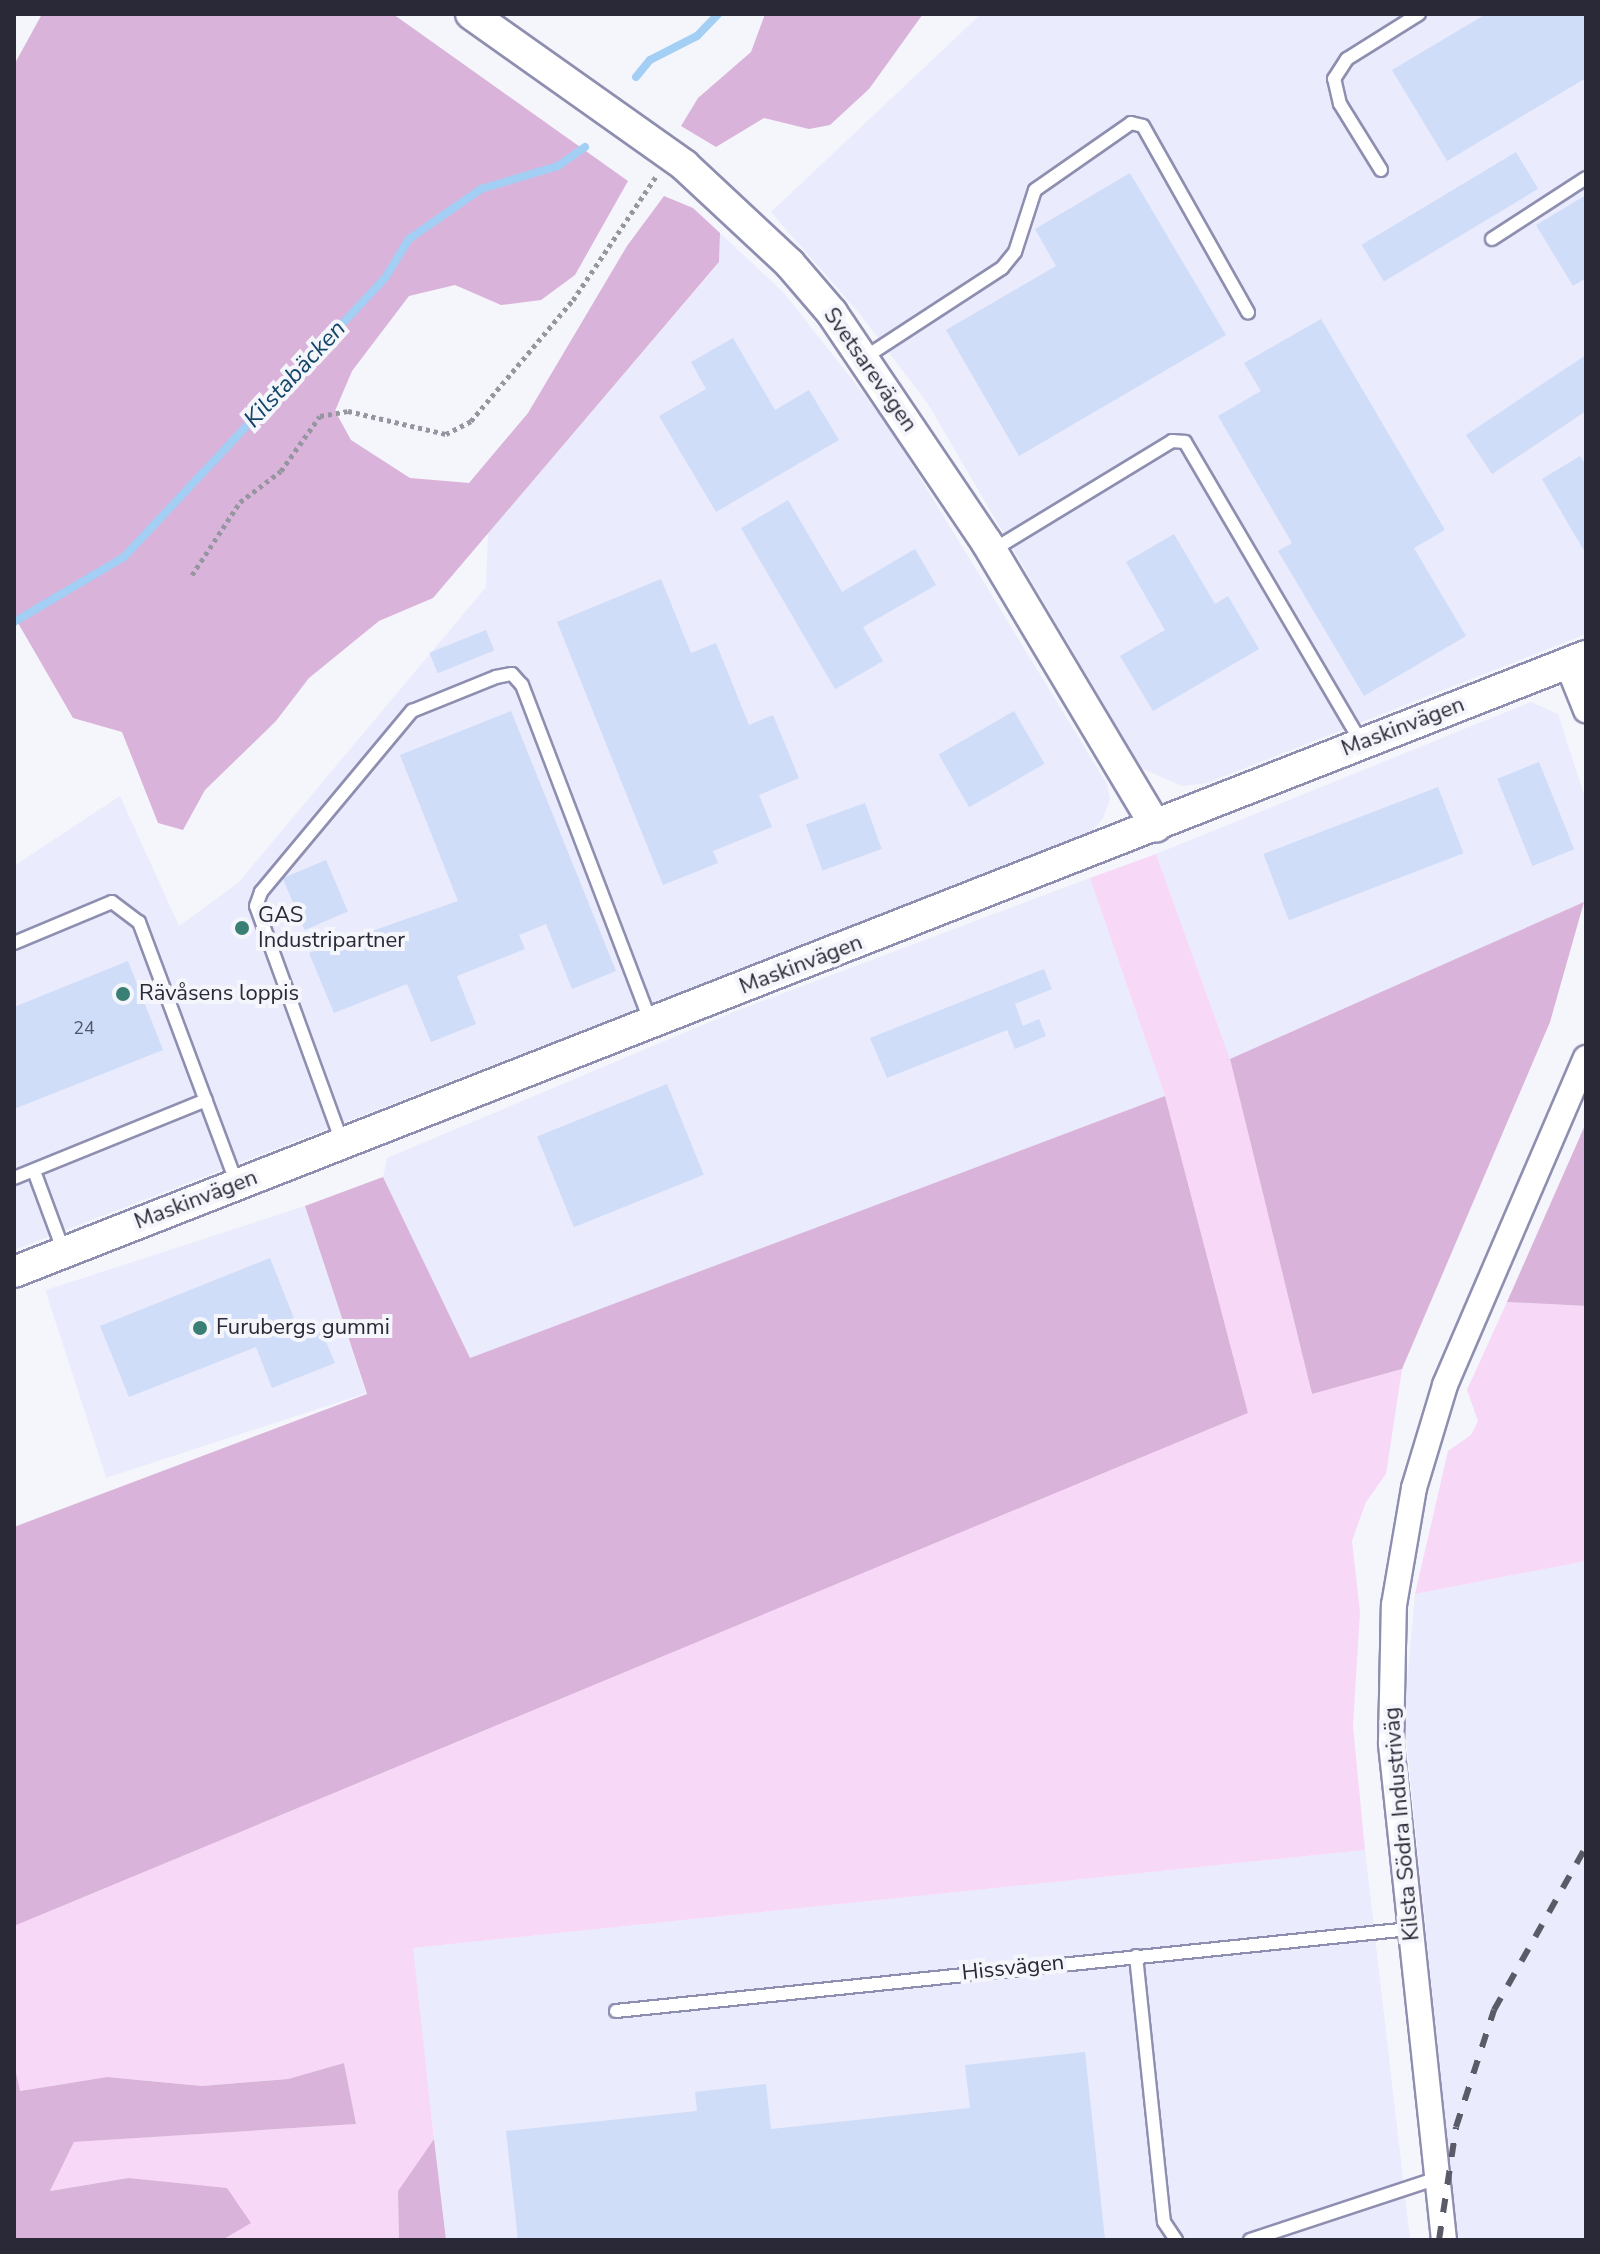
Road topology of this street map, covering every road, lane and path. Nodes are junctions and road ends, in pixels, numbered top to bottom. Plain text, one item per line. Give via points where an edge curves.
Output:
1 (471, 14) edge
2 (1419, 14) edge
3 (671, 154) junction
4 (1381, 170) dead end
5 (1586, 178) edge
6 (1492, 239) dead end
7 (1248, 312) dead end
8 (864, 358) junction
9 (992, 550) junction
10 (192, 575) dead end
11 (1576, 660) edge
12 (1586, 710) edge
13 (1362, 744) junction
14 (1156, 826) junction
15 (14, 943) edge
16 (651, 1023) junction
17 (1586, 1058) edge
18 (206, 1100) junction
19 (342, 1143) junction
20 (34, 1171) junction
21 (14, 1178) edge
22 (237, 1184) junction
23 (64, 1252) junction
24 (14, 1272) edge
25 (1410, 1929) junction
26 (1136, 1956) junction
27 (616, 2011) dead end
28 (1438, 2178) junction
29 (1176, 2240) edge
30 (1250, 2240) edge
31 (1444, 2240) edge

1 - 3 street, Svetsarevägen
2 - 4 lane via 1347,59 1334,79 1340,104
3 - 8 street, Svetsarevägen via 790,264
3 - 10 path via 573,300 471,421 446,434 348,411 320,416 281,471 240,502
5 - 6 lane
7 - 8 lane via 1143,126 1131,123 1035,190 1015,252 1002,268
8 - 9 street, Svetsarevägen
9 - 13 lane via 1172,441 1185,442
9 - 14 street, Svetsarevägen
11 - 12 street
11 - 13 street, Maskinvägen
13 - 14 street, Maskinvägen
14 - 16 street, Maskinvägen
15 - 18 lane via 90,908 112,902 128,910 139,922
16 - 19 street, Maskinvägen
16 - 19 lane via 522,685 512,674 496,677 412,711 261,892 256,906
17 - 25 street, Kilsta Södra Industriväg via 1451,1370 1414,1488 1394,1605 1391,1670 1391,1743
18 - 20 lane
18 - 22 lane
19 - 22 street, Maskinvägen
20 - 21 lane
20 - 23 lane
22 - 23 street, Maskinvägen
23 - 24 street, Maskinvägen
25 - 26 lane, Hissvägen
25 - 28 street, Kilsta Södra Industriväg
26 - 27 lane, Hissvägen
26 - 29 lane via 1164,2222
28 - 30 lane
28 - 31 street, Kilsta Södra Industriväg

